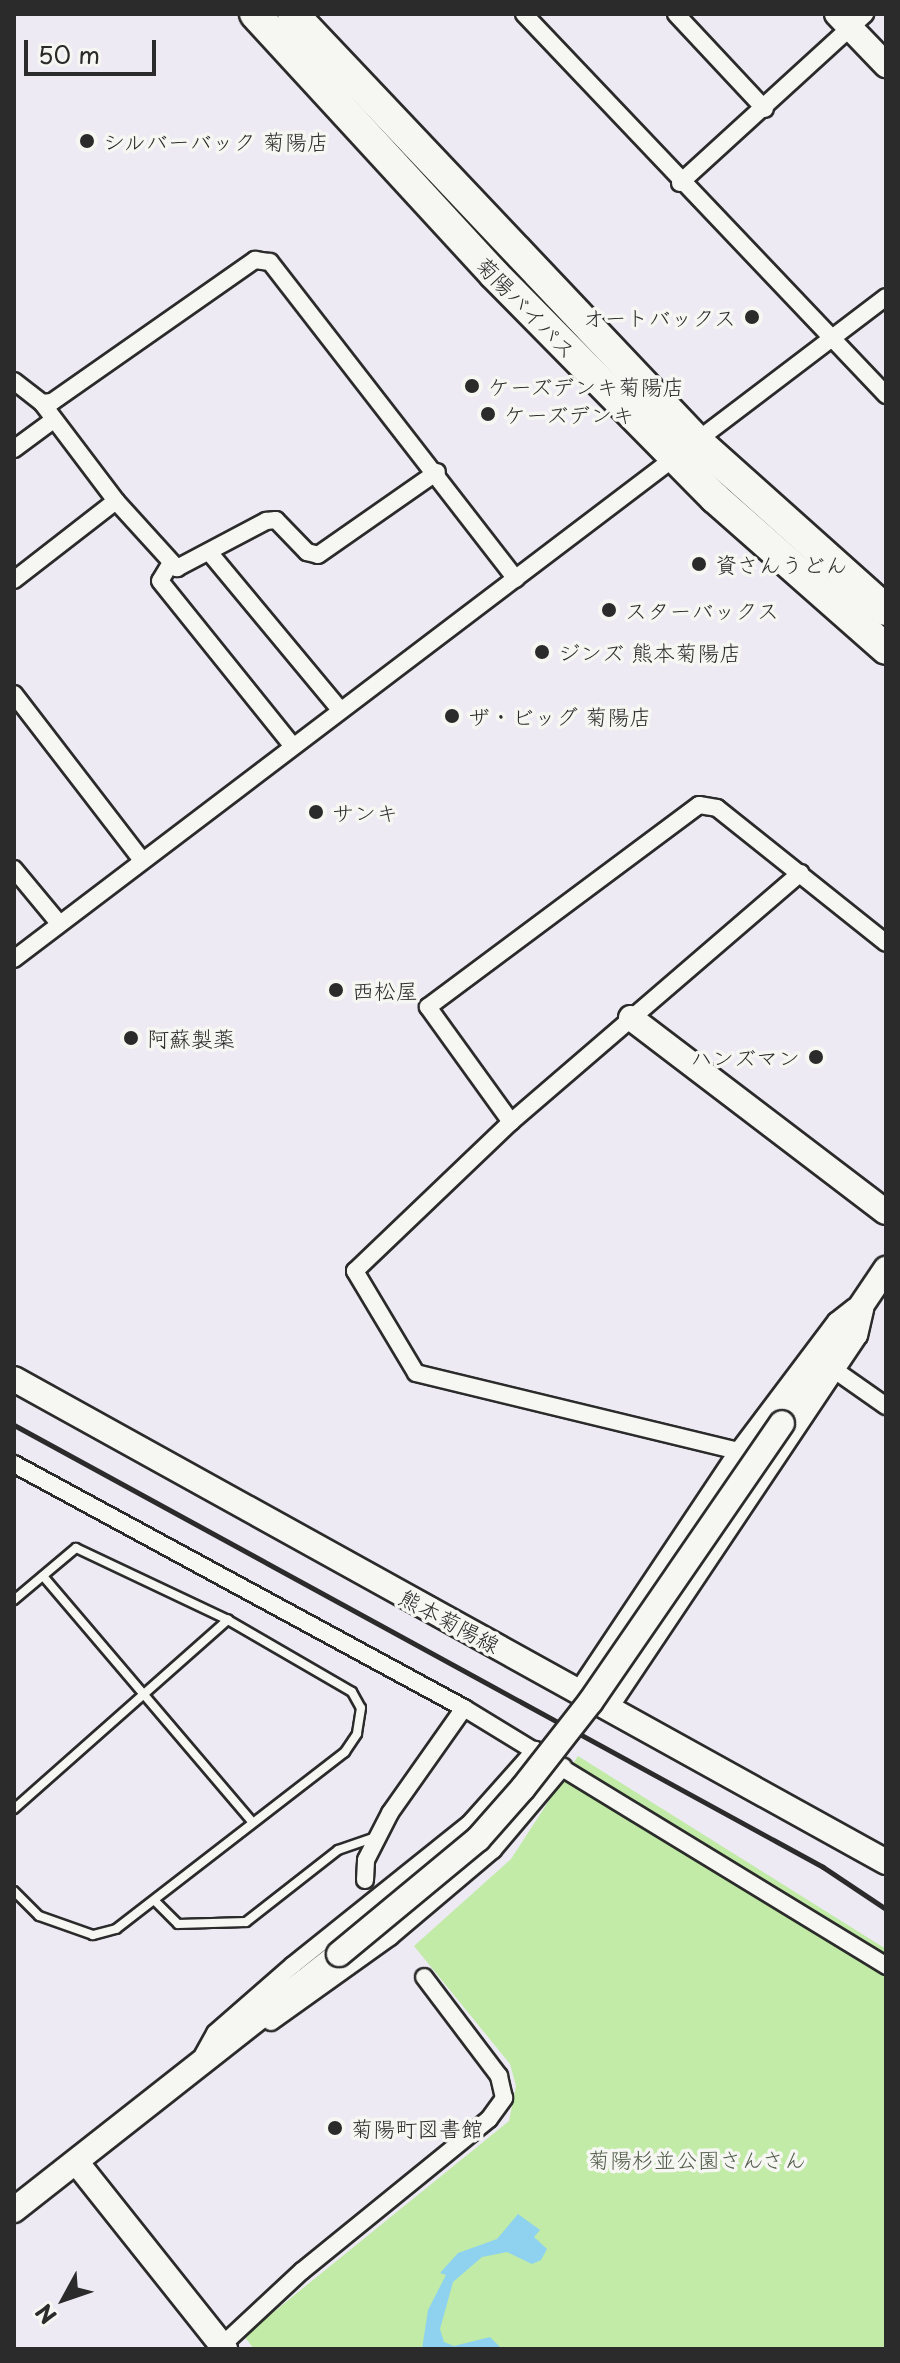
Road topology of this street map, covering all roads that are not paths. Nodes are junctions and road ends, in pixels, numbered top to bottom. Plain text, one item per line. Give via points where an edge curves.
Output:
1 (255, 14) edge
2 (293, 14) edge
3 (524, 14) edge
4 (676, 14) edge
5 (850, 19) edge
6 (886, 65) edge
7 (765, 109) junction
8 (680, 183) junction
9 (886, 297) edge
10 (833, 338) junction
11 (14, 381) edge
12 (886, 395) edge
13 (42, 403) junction
14 (52, 421) junction
15 (14, 449) edge
16 (687, 450) junction
17 (437, 472) junction
18 (116, 501) junction
19 (209, 552) junction
20 (169, 566) junction
21 (516, 579) junction
22 (14, 580) edge
23 (886, 610) edge
24 (886, 649) edge
25 (14, 694) edge
26 (340, 710) junction
27 (291, 744) junction
28 (141, 859) junction
29 (14, 869) edge
30 (801, 873) junction
31 (58, 922) junction
32 (886, 943) edge
33 (14, 959) edge
34 (631, 1018) junction
35 (511, 1122) junction
36 (886, 1212) edge
37 (886, 1269) edge
38 (867, 1296) junction
39 (836, 1371) junction
40 (14, 1379) edge
41 (886, 1406) edge
42 (738, 1451) junction
43 (14, 1464) edge
44 (43, 1576) junction
45 (14, 1600) edge
46 (228, 1620) junction
47 (579, 1689) junction
48 (147, 1694) junction
49 (611, 1706) junction
50 (464, 1708) junction
51 (535, 1750) junction
52 (563, 1767) junction
53 (14, 1809) edge
54 (252, 1822) junction
55 (378, 1836) junction
56 (886, 1862) edge
57 (365, 1880) dead end
58 (14, 1891) edge
59 (156, 1902) junction
60 (886, 1966) edge
61 (424, 1977) dead end
62 (200, 2060) junction
63 (77, 2163) junction
64 (14, 2210) edge
65 (221, 2348) edge

1 - 16 highway, 菊陽バイパス via 494,274
2 - 16 highway, 菊陽バイパス
3 - 8 street
4 - 7 street
5 - 6 street
5 - 7 street
7 - 8 street
8 - 10 street
9 - 10 street
10 - 12 street
10 - 16 street
11 - 13 street
13 - 14 street
13 - 17 street via 52,402 255,260 270,262
14 - 15 street
14 - 18 street
16 - 21 street
16 - 23 highway, 菊陽バイパス
16 - 24 highway, 菊陽バイパス
17 - 19 street via 318,555 307,552 276,520
17 - 21 street
18 - 20 street
18 - 22 street
19 - 20 street via 177,568
19 - 26 street
20 - 27 street via 160,581
21 - 26 street
25 - 28 street
26 - 27 street
27 - 28 street
28 - 31 street
29 - 31 street
30 - 32 street
30 - 34 street
30 - 35 street via 717,808 699,805 428,1007
31 - 33 street
34 - 35 street
34 - 36 street
35 - 42 street via 355,1271 416,1373
37 - 38 street
38 - 39 street via 859,1336
38 - 42 street via 836,1321
38 - 62 street, bridge via 591,1701 523,1788 478,1839
39 - 41 street
39 - 49 street
40 - 47 street, 熊本菊陽線
42 - 47 street
43 - 50 street
44 - 45 lane
44 - 46 lane via 76,1548
44 - 48 lane
46 - 48 lane
46 - 54 lane via 352,1692 361,1708 357,1734 345,1752
47 - 49 street, 熊本菊陽線
48 - 53 lane
48 - 54 lane
49 - 56 street, 熊本菊陽線
50 - 51 street
50 - 55 street
51 - 52 street
51 - 62 street via 470,1823 215,2033
52 - 60 street
52 - 62 street via 493,1850 390,1937 229,2052
54 - 59 lane
55 - 57 street via 366,1860
55 - 59 lane via 338,1850 246,1922 178,1924
58 - 59 lane via 39,1916 93,1935 116,1929
61 - 65 street via 499,2076 504,2098 489,2119 302,2271
62 - 63 street
63 - 64 street
63 - 65 street

